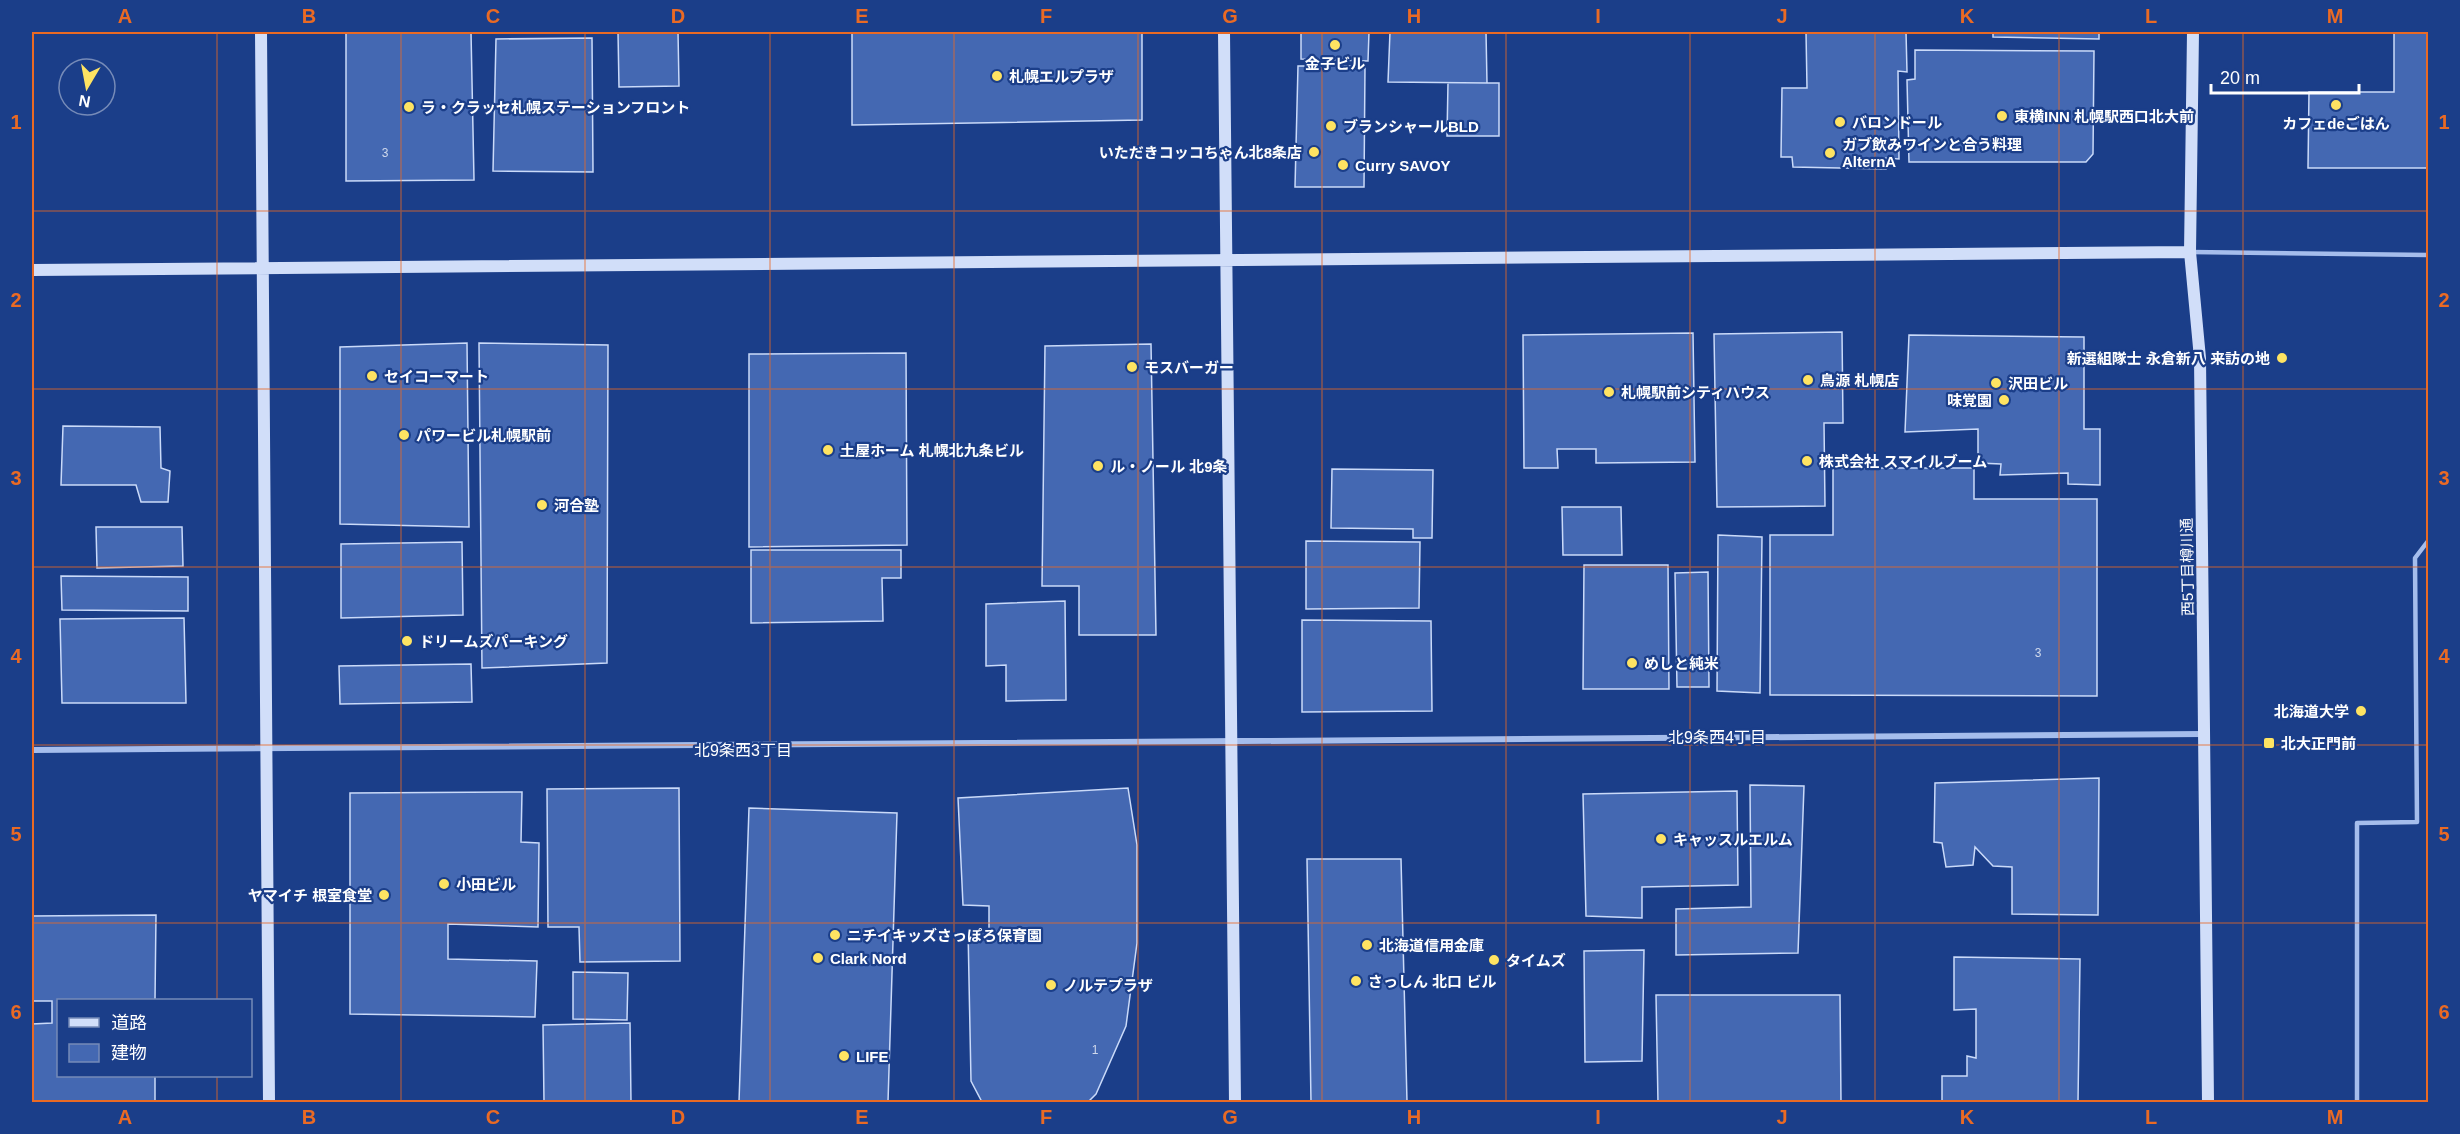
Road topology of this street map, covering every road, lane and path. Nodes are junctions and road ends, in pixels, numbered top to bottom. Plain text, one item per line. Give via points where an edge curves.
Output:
1 (261, 32) edge
2 (1224, 32) edge
3 (2193, 32) edge
4 (2190, 252) junction
5 (2428, 255) edge
6 (1227, 259) junction
7 (261, 267) junction
8 (32, 270) edge
9 (2428, 541) edge
10 (2204, 734) junction
11 (1230, 741) junction
12 (266, 748) junction
13 (32, 750) edge
14 (269, 1102) edge
15 (1235, 1102) edge
16 (2208, 1102) edge
17 (2357, 1102) edge

1 - 7 street
2 - 6 street
3 - 4 street, 西5丁目樽川通
4 - 5 lane
4 - 6 street
4 - 10 street, 西5丁目樽川通 via 2200,358
6 - 7 street
6 - 11 street
7 - 8 street
7 - 12 street
9 - 17 lane via 2415,558 2417,822 2357,823
10 - 11 street
10 - 16 street, 西5丁目樽川通
11 - 12 street
11 - 15 street
12 - 13 street
12 - 14 street

